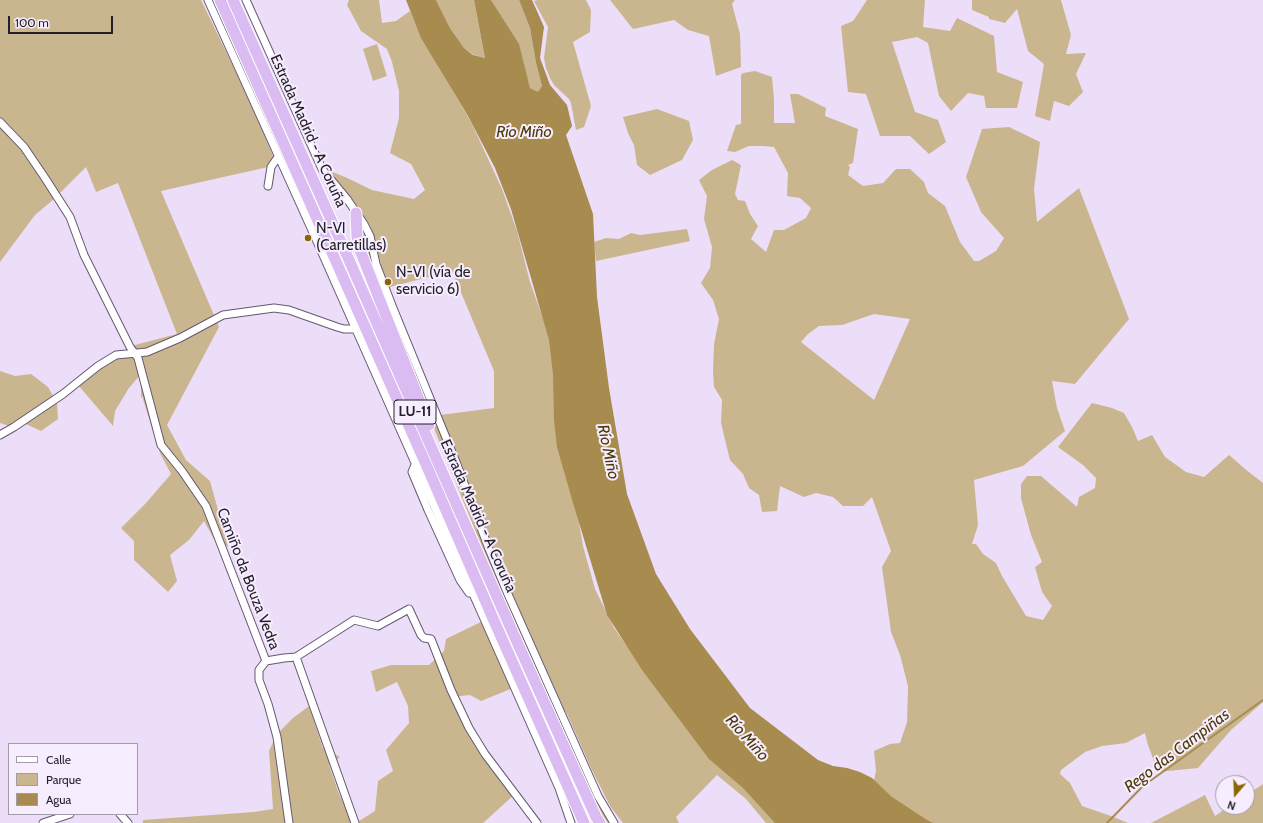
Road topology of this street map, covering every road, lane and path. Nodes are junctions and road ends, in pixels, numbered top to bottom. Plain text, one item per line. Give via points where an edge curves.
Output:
1 (208, 0) edge
2 (220, 0) edge
3 (233, 0) edge
4 (246, 0) edge
5 (0, 122) edge
6 (278, 157) junction
7 (268, 186) dead end
8 (356, 214) junction
9 (355, 328) junction
10 (135, 353) junction
11 (0, 435) edge
12 (469, 532) junction
13 (296, 657) junction
14 (266, 661) junction
15 (67, 815) edge
16 (121, 815) edge
17 (43, 823) edge
18 (128, 823) edge
19 (289, 823) edge
20 (355, 823) edge
21 (537, 823) edge
22 (571, 823) edge
23 (584, 823) edge
24 (600, 823) edge
25 (614, 823) edge

1 - 6 street
2 - 23 highway, Estrada Madrid - A Coruña / LU-11
3 - 12 highway, Estrada Madrid - A Coruña / LU-11
4 - 8 street via 322,169
5 - 10 street, Camiño da Bouza Vedra via 24,147 70,217 84,255
6 - 7 street via 272,166
6 - 9 street
8 - 12 highway via 360,250
8 - 25 street via 370,236 376,264 390,301 507,592 598,796
9 - 10 street via 344,329 289,310 257,309 223,316 147,352
9 - 22 street via 559,788
10 - 11 street via 116,355 104,362 63,394
10 - 14 street, Camiño da Bouza Vedra via 161,445 206,506
12 - 24 highway, Estrada Madrid - A Coruña / LU-11
13 - 14 street, Camiño da Bouza Vedra
13 - 20 street
13 - 21 street, Camiño da Bouza Vedra via 354,620 378,626 409,609 421,635 431,639 469,728 485,754
14 - 19 street via 259,670 259,680 277,738
15 - 17 street
16 - 18 street

